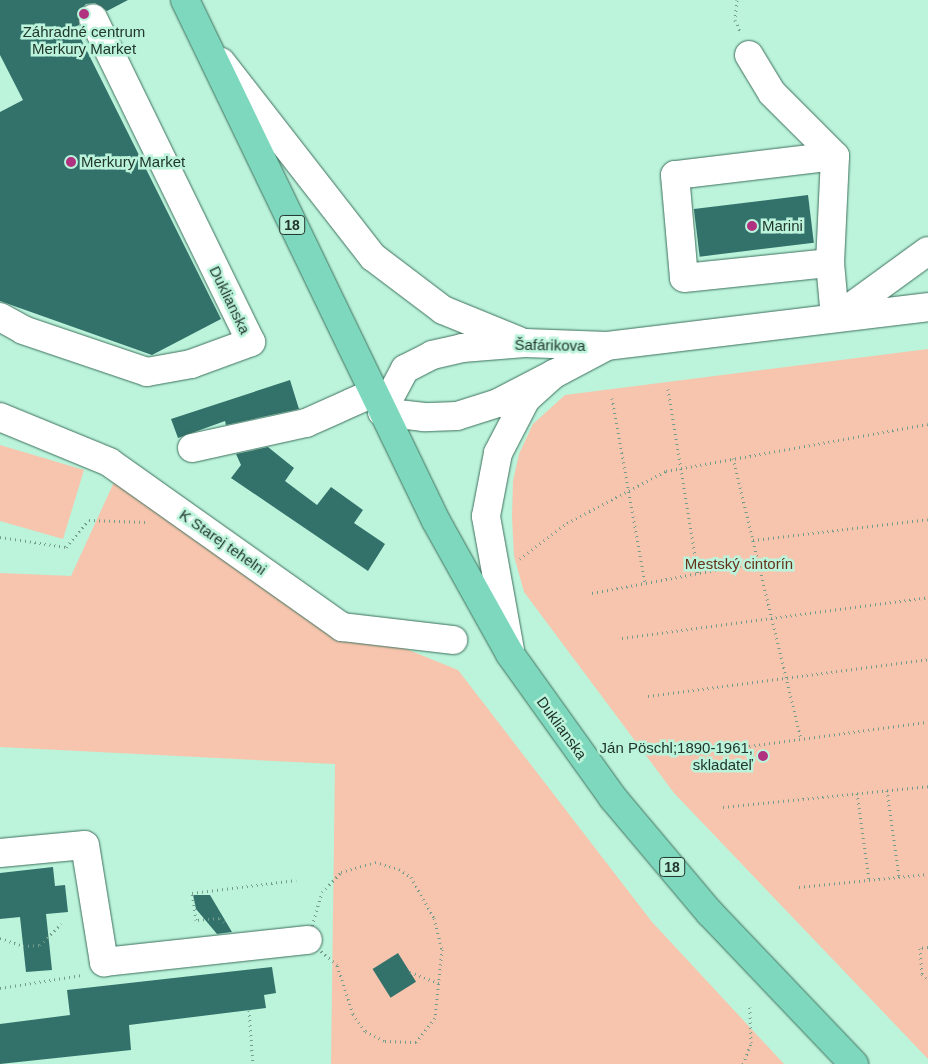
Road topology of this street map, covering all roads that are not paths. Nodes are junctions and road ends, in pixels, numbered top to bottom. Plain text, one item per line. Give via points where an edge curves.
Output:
1 (185, 0) edge
2 (93, 18) dead end
3 (203, 38) junction
4 (749, 55) dead end
5 (835, 156) junction
6 (928, 251) edge
7 (830, 263) junction
8 (928, 291) edge
9 (928, 307) edge
10 (886, 312) junction
11 (0, 317) edge
12 (835, 318) junction
13 (525, 343) junction
14 (607, 346) junction
15 (554, 374) junction
16 (377, 402) junction
17 (0, 417) edge
18 (192, 448) dead end
19 (452, 640) dead end
20 (510, 654) junction
21 (0, 854) edge
22 (308, 940) road end
23 (854, 1064) edge

1 - 3 main road, Duklianska / 18
2 - 11 street, Duklianska via 251,342 191,364 147,372 23,330
3 - 13 street via 373,257 443,310
3 - 16 main road, Duklianska / 18
4 - 5 street via 772,93
5 - 7 street
5 - 7 street via 675,176 684,278
6 - 12 street
7 - 12 street
8 - 10 street
9 - 10 street, Šafárikova
10 - 12 street, Šafárikova
12 - 14 street, Šafárikova
13 - 14 street, Šafárikova
13 - 16 street, Šafárikova via 462,348 432,355 405,369
14 - 15 street
15 - 16 street, Šafárikova via 498,403 457,416 424,417
15 - 20 street via 526,399 498,452 486,516
16 - 18 street via 306,423
16 - 20 main road, Duklianska / 18 via 436,521
17 - 19 street, K Starej tehelni via 109,462 342,627
20 - 23 main road, Duklianska / 18 via 544,705 632,820 710,913
21 - 22 street via 85,845 104,962

